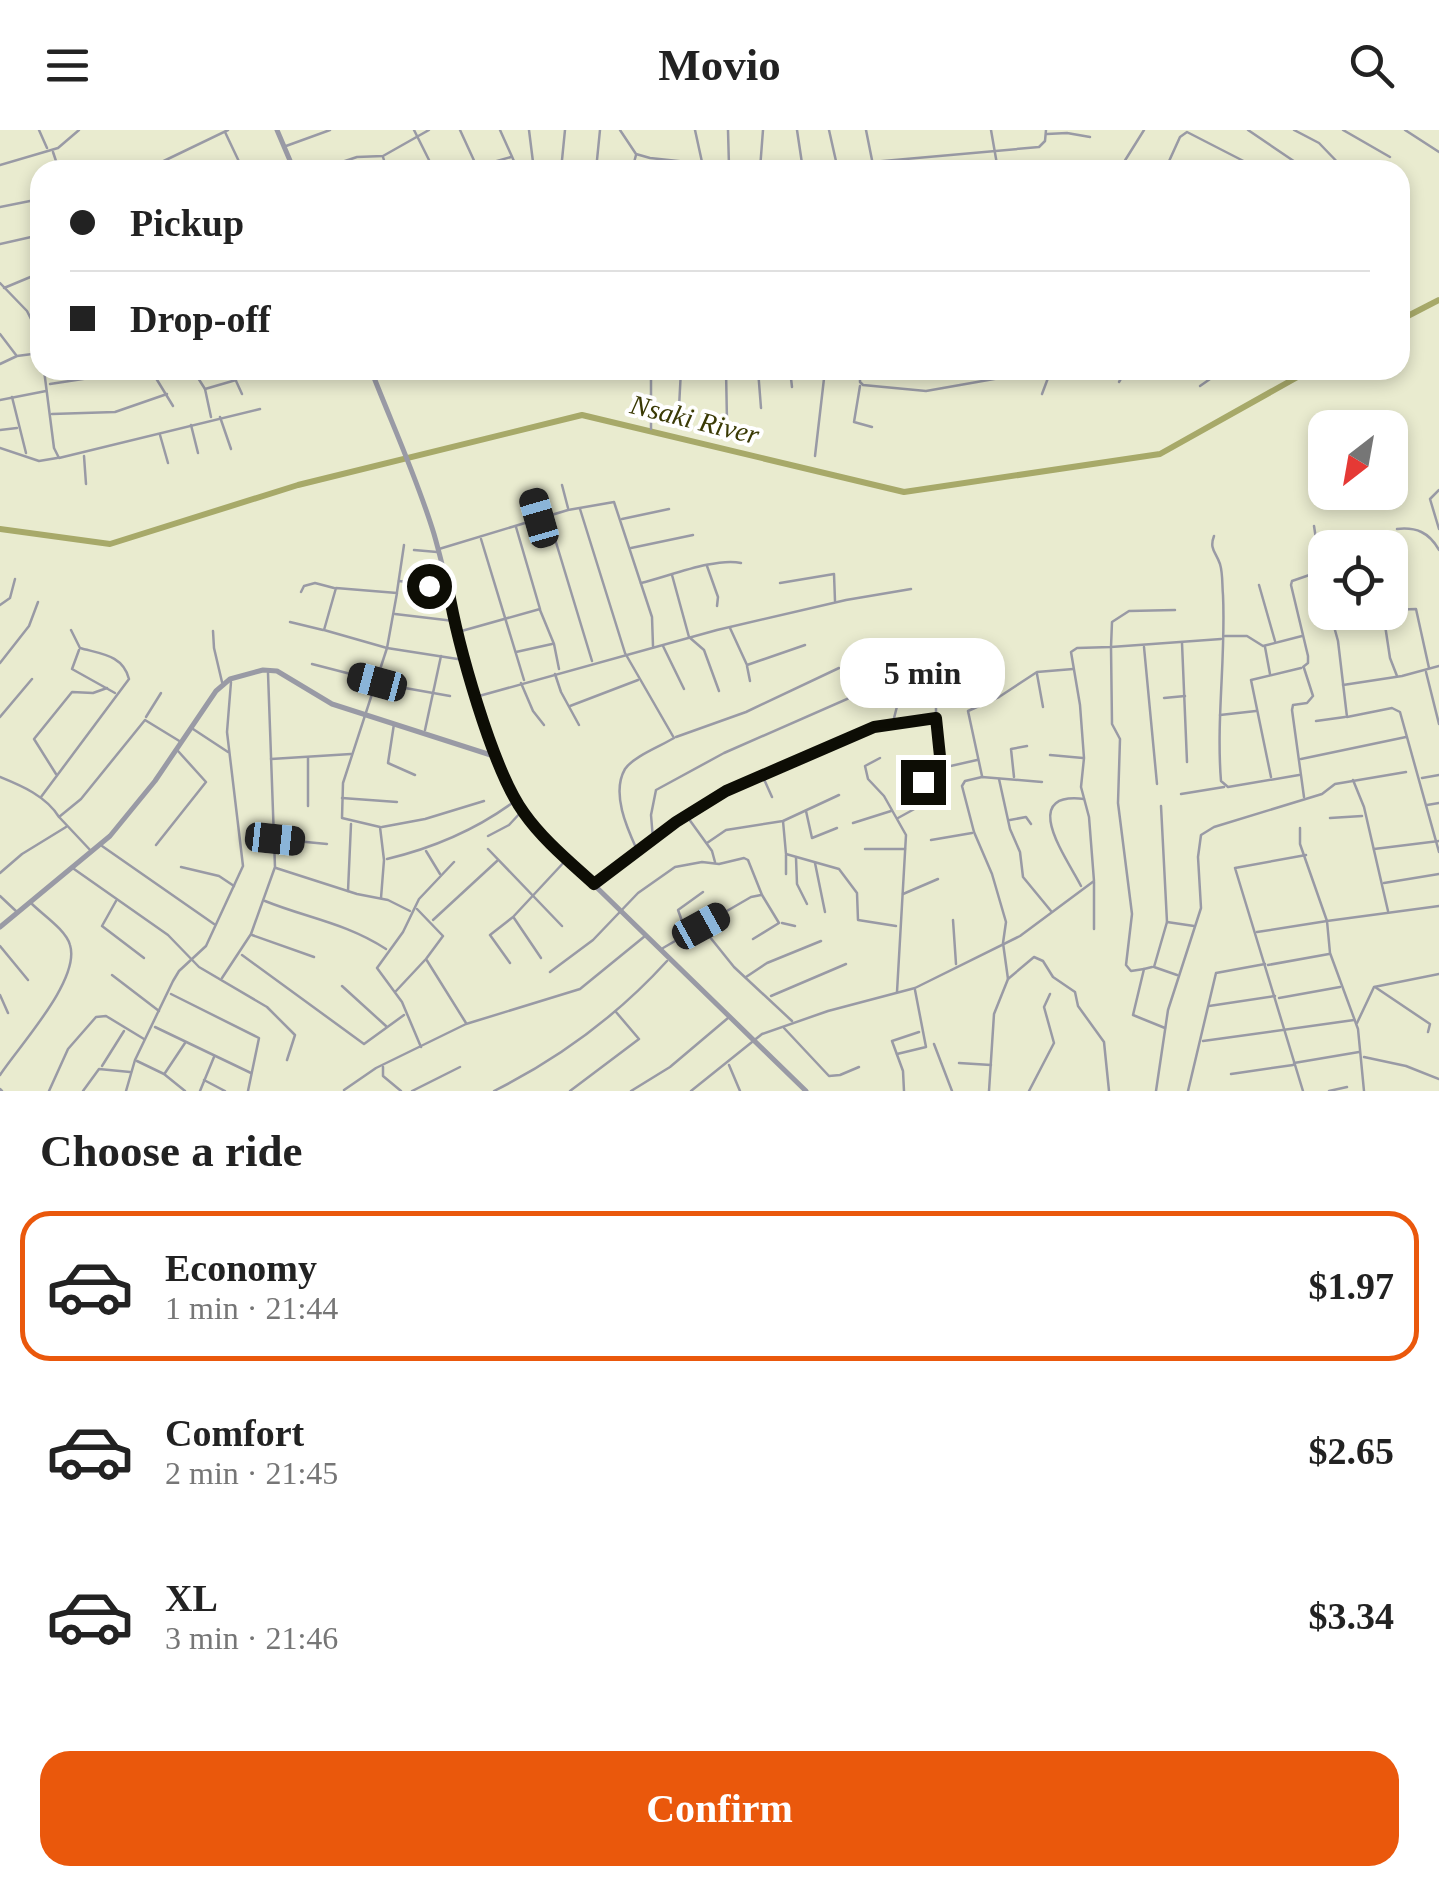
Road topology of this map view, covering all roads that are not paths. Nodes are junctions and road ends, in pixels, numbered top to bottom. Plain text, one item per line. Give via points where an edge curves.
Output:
1 (39, 130) edge
2 (79, 130) edge
3 (277, 130) edge
4 (330, 130) edge
5 (414, 130) edge
6 (429, 130) edge
7 (460, 130) edge
8 (500, 130) edge
9 (529, 130) edge
10 (565, 130) edge
11 (600, 130) edge
12 (620, 130) edge
13 (695, 130) edge
14 (728, 130) edge
15 (763, 130) edge
16 (797, 130) edge
17 (829, 130) edge
18 (866, 130) edge
19 (991, 130) edge
20 (1144, 130) edge
21 (1248, 130) edge
22 (1294, 130) edge
23 (1344, 130) edge
24 (1405, 130) edge
25 (226, 131) edge
26 (1046, 132) edge
27 (1090, 137) dead end
28 (416, 138) junction
29 (284, 147) junction
30 (50, 150) junction
31 (1439, 152) edge
32 (995, 153) junction
33 (636, 154) junction
34 (383, 156) junction
35 (511, 157) junction
36 (1390, 158) dead end
37 (54, 160) edge
38 (166, 160) edge
39 (239, 160) edge
40 (290, 160) edge
41 (346, 160) edge
42 (384, 160) edge
43 (428, 160) edge
44 (473, 160) edge
45 (502, 160) edge
46 (513, 160) edge
47 (533, 160) edge
48 (562, 160) edge
49 (597, 160) edge
50 (634, 160) edge
51 (667, 160) edge
52 (700, 160) edge
53 (728, 160) edge
54 (762, 160) edge
55 (802, 160) edge
56 (836, 160) edge
57 (872, 160) edge
58 (899, 160) edge
59 (996, 160) edge
60 (1125, 160) edge
61 (1171, 160) edge
62 (1242, 160) edge
63 (1292, 160) edge
64 (1336, 160) edge
65 (0, 165) edge
66 (30, 201) edge
67 (0, 206) edge
68 (30, 238) edge
69 (0, 244) edge
70 (30, 277) edge
71 (0, 284) edge
72 (4, 288) junction
73 (30, 316) edge
74 (0, 334) edge
75 (30, 354) edge
76 (17, 356) junction
77 (0, 364) edge
78 (46, 380) edge
79 (87, 380) edge
80 (155, 380) edge
81 (199, 380) edge
82 (236, 380) joint
83 (376, 380) edge
84 (651, 380) edge
85 (680, 380) edge
86 (726, 380) edge
87 (759, 380) edge
88 (791, 380) edge
89 (824, 380) edge
90 (861, 380) edge
91 (980, 380) edge
92 (1047, 380) edge
93 (1209, 380) edge
94 (861, 384) junction
95 (1200, 386) dead end
96 (792, 387) dead end
97 (47, 388) junction
98 (204, 389) junction
99 (166, 394) junction
100 (242, 394) dead end
101 (1042, 394) dead end
102 (12, 397) junction
103 (0, 400) edge
104 (173, 406) dead end
105 (761, 408) dead end
106 (260, 409) dead end
107 (51, 414) junction
108 (220, 417) junction
109 (211, 419) junction
110 (727, 422) dead end
111 (190, 424) junction
112 (678, 426) dead end
113 (872, 427) dead end
114 (19, 428) junction
115 (651, 429) dead end
116 (0, 430) edge
117 (159, 433) junction
118 (0, 448) edge
119 (232, 449) dead end
120 (198, 453) dead end
121 (27, 454) junction
122 (84, 454) junction
123 (815, 456) dead end
124 (59, 458) junction
125 (168, 463) dead end
126 (86, 484) dead end
127 (562, 485) dead end
128 (1439, 490) edge
129 (532, 493) dead end
130 (580, 509) junction
131 (668, 509) dead end
132 (568, 510) junction
133 (548, 516) junction
134 (539, 518) junction
135 (620, 520) junction
136 (516, 526) junction
137 (1314, 526) dead end
138 (1396, 529) dead end
139 (1439, 529) edge
140 (1315, 530) edge
141 (693, 535) dead end
142 (1214, 536) dead end
143 (480, 538) junction
144 (404, 545) dead end
145 (630, 548) junction
146 (414, 550) dead end
147 (438, 550) junction
148 (1439, 550) edge
149 (741, 563) dead end
150 (707, 566) junction
151 (672, 576) junction
152 (1308, 577) edge
153 (15, 579) dead end
154 (399, 581) junction
155 (780, 583) dead end
156 (640, 584) junction
157 (1259, 585) dead end
158 (448, 587) junction
159 (336, 588) junction
160 (911, 589) dead end
161 (301, 592) dead end
162 (397, 593) junction
163 (38, 602) dead end
164 (835, 602) junction
165 (0, 605) edge
166 (716, 606) dead end
167 (540, 608) junction
168 (1408, 609) edge
169 (1175, 610) dead end
170 (393, 614) junction
171 (506, 618) junction
172 (290, 622) dead end
173 (454, 622) junction
174 (729, 626) junction
175 (71, 630) dead end
176 (324, 630) junction
177 (1333, 630) edge
178 (1386, 630) edge
179 (214, 631) dead end
180 (457, 633) junction
181 (1304, 636) junction
182 (689, 637) junction
183 (1222, 637) junction
184 (1182, 640) junction
185 (1276, 643) junction
186 (554, 644) junction
187 (662, 644) junction
188 (804, 645) dead end
189 (1144, 645) junction
190 (1265, 645) junction
191 (1111, 647) junction
192 (80, 648) junction
193 (387, 648) junction
194 (652, 648) junction
195 (516, 652) junction
196 (625, 653) junction
197 (441, 656) junction
198 (466, 660) junction
199 (592, 662) junction
200 (0, 663) edge
201 (312, 664) dead end
202 (746, 665) junction
203 (1439, 666) edge
204 (1303, 667) junction
205 (839, 668) dead end
206 (1073, 669) junction
207 (268, 670) junction
208 (1428, 670) junction
209 (557, 672) junction
210 (1037, 672) junction
211 (1270, 675) junction
212 (1398, 677) junction
213 (32, 679) dead end
214 (230, 679) junction
215 (639, 679) junction
216 (750, 681) dead end
217 (377, 682) junction
218 (523, 682) junction
219 (222, 683) junction
220 (1342, 684) junction
221 (902, 687) dead end
222 (107, 688) junction
223 (684, 689) dead end
224 (719, 691) dead end
225 (432, 692) junction
226 (161, 693) dead end
227 (118, 694) junction
228 (450, 696) dead end
229 (477, 696) junction
230 (1186, 696) junction
231 (1164, 698) dead end
232 (570, 706) junction
233 (1043, 706) dead end
234 (1257, 711) junction
235 (368, 714) junction
236 (1218, 715) junction
237 (0, 717) edge
238 (1347, 717) junction
239 (936, 718) junction
240 (146, 720) junction
241 (1316, 721) dead end
242 (394, 722) junction
243 (893, 722) junction
244 (1439, 724) edge
245 (544, 725) dead end
246 (580, 725) dead end
247 (192, 728) junction
248 (424, 732) junction
249 (1408, 737) junction
250 (674, 738) junction
251 (182, 742) junction
252 (1027, 746) dead end
253 (176, 750) junction
254 (229, 753) junction
255 (353, 755) junction
256 (1050, 755) dead end
257 (308, 757) junction
258 (498, 757) junction
259 (880, 758) dead end
260 (1084, 758) junction
261 (978, 759) junction
262 (1299, 759) junction
263 (271, 760) junction
264 (1187, 762) dead end
265 (941, 766) junction
266 (1406, 772) dead end
267 (57, 775) junction
268 (414, 775) dead end
269 (1300, 775) junction
270 (1439, 775) edge
271 (762, 776) junction
272 (0, 777) edge
273 (982, 777) junction
274 (998, 778) junction
275 (1014, 778) junction
276 (1271, 778) junction
277 (1420, 778) junction
278 (1353, 779) junction
279 (1042, 782) dead end
280 (1158, 784) dead end
281 (1225, 786) junction
282 (1181, 794) dead end
283 (839, 795) dead end
284 (772, 797) dead end
285 (40, 798) junction
286 (341, 798) junction
287 (1084, 799) junction
288 (1304, 799) junction
289 (484, 800) dead end
290 (516, 800) junction
291 (397, 802) dead end
292 (1439, 803) edge
293 (1426, 805) junction
294 (308, 806) dead end
295 (1161, 806) dead end
296 (805, 810) junction
297 (892, 811) junction
298 (522, 812) junction
299 (686, 815) junction
300 (1364, 816) junction
301 (59, 817) junction
302 (898, 818) junction
303 (1330, 818) dead end
304 (1008, 820) junction
305 (783, 822) junction
306 (352, 823) junction
307 (853, 823) dead end
308 (1031, 824) dead end
309 (66, 827) junction
310 (380, 827) junction
311 (837, 828) dead end
312 (1300, 828) dead end
313 (974, 832) junction
314 (488, 836) dead end
315 (275, 839) junction
316 (653, 839) junction
317 (931, 840) dead end
318 (1437, 842) edge
319 (707, 843) junction
320 (328, 844) dead end
321 (100, 845) junction
322 (156, 846) dead end
323 (864, 849) dead end
324 (906, 849) junction
325 (426, 850) junction
326 (488, 850) dead end
327 (637, 850) junction
328 (1372, 850) junction
329 (92, 852) junction
330 (1439, 852) edge
331 (786, 854) junction
332 (1306, 855) junction
333 (796, 857) junction
334 (567, 859) junction
335 (384, 860) junction
336 (498, 860) junction
337 (815, 861) junction
338 (454, 862) dead end
339 (715, 864) junction
340 (180, 867) dead end
341 (275, 867) junction
342 (73, 868) junction
343 (0, 873) edge
344 (786, 874) dead end
345 (1439, 874) edge
346 (440, 876) junction
347 (938, 878) dead end
348 (1094, 881) junction
349 (1383, 883) junction
350 (594, 884) junction
351 (236, 887) junction
352 (1082, 888) junction
353 (348, 891) junction
354 (702, 892) dead end
355 (903, 894) junction
356 (762, 895) junction
357 (0, 896) edge
358 (533, 896) junction
359 (381, 898) junction
360 (116, 900) junction
361 (263, 900) junction
362 (31, 903) junction
363 (807, 904) dead end
364 (1439, 906) edge
365 (415, 907) junction
366 (620, 908) junction
367 (18, 912) junction
368 (411, 912) junction
369 (824, 912) dead end
370 (1052, 912) junction
371 (1388, 912) junction
372 (514, 917) junction
373 (953, 920) dead end
374 (1326, 920) junction
375 (432, 922) junction
376 (780, 922) junction
377 (1167, 922) junction
378 (216, 925) junction
379 (562, 926) dead end
380 (701, 926) junction
381 (795, 926) dead end
382 (899, 926) junction
383 (1195, 926) junction
384 (0, 927) edge
385 (1094, 929) dead end
386 (1257, 932) junction
387 (686, 933) junction
388 (250, 934) junction
389 (646, 934) junction
390 (753, 939) dead end
391 (821, 942) dead end
392 (1003, 943) junction
393 (0, 946) edge
394 (661, 948) junction
395 (388, 951) junction
396 (1330, 953) junction
397 (240, 954) junction
398 (144, 958) dead end
399 (314, 958) dead end
400 (540, 958) dead end
401 (670, 958) junction
402 (426, 959) junction
403 (194, 960) junction
404 (510, 963) dead end
405 (846, 964) dead end
406 (1265, 964) junction
407 (956, 965) junction
408 (1154, 967) junction
409 (1144, 969) junction
410 (550, 972) dead end
411 (112, 974) dead end
412 (1439, 974) edge
413 (1178, 975) junction
414 (222, 978) junction
415 (745, 978) junction
416 (1008, 979) junction
417 (28, 980) dead end
418 (342, 986) dead end
419 (1341, 986) junction
420 (1374, 986) junction
421 (915, 988) junction
422 (395, 991) junction
423 (169, 993) junction
424 (896, 994) junction
425 (1050, 994) dead end
426 (0, 995) edge
427 (1277, 996) junction
428 (769, 997) junction
429 (1207, 1006) junction
430 (161, 1012) junction
431 (616, 1012) junction
432 (8, 1013) dead end
433 (407, 1014) junction
434 (730, 1017) junction
435 (793, 1022) junction
436 (1356, 1022) junction
437 (466, 1024) junction
438 (387, 1026) junction
439 (153, 1027) junction
440 (783, 1027) junction
441 (126, 1028) junction
442 (1165, 1028) junction
443 (1286, 1030) junction
444 (920, 1032) junction
445 (1428, 1032) dead end
446 (145, 1040) junction
447 (755, 1041) junction
448 (1202, 1041) junction
449 (185, 1043) junction
450 (934, 1044) dead end
451 (421, 1048) junction
452 (897, 1054) junction
453 (1361, 1054) junction
454 (214, 1056) junction
455 (135, 1060) junction
456 (286, 1060) dead end
457 (959, 1063) dead end
458 (728, 1064) junction
459 (1294, 1064) junction
460 (383, 1066) junction
461 (992, 1066) junction
462 (460, 1067) dead end
463 (102, 1068) junction
464 (858, 1068) dead end
465 (132, 1072) junction
466 (164, 1074) junction
467 (254, 1074) junction
468 (1231, 1074) dead end
469 (0, 1076) edge
470 (1439, 1078) edge
471 (204, 1080) junction
472 (1348, 1087) dead end
473 (344, 1090) edge
474 (49, 1091) edge
475 (83, 1091) edge
476 (126, 1091) edge
477 (185, 1091) edge
478 (200, 1091) edge
479 (224, 1091) edge
480 (248, 1091) edge
481 (401, 1091) edge
482 (412, 1091) edge
483 (494, 1091) edge
484 (570, 1091) edge
485 (632, 1091) edge
486 (691, 1091) edge
487 (740, 1091) edge
488 (806, 1091) edge
489 (904, 1091) edge
490 (952, 1091) edge
491 (989, 1091) edge
492 (1029, 1091) edge
493 (1109, 1091) edge
494 (1156, 1091) edge
495 (1188, 1091) edge
496 (1303, 1091) edge
497 (1329, 1091) edge
498 (1364, 1091) edge

1 - 30 street
2 - 30 street
3 - 29 street
4 - 29 street
5 - 28 street
6 - 28 street
7 - 44 street
8 - 35 street
9 - 47 street
10 - 48 street
11 - 49 street
12 - 33 street
13 - 52 street
14 - 53 street
15 - 54 street
16 - 55 street
17 - 56 street
18 - 57 street
19 - 32 street
20 - 60 street
21 - 63 street
22 - 64 street
23 - 36 street
24 - 31 street
25 - 38 street
25 - 39 street
26 - 27 street
26 - 32 street via 1043,145
28 - 34 street
28 - 43 street
29 - 40 street
30 - 37 street
30 - 65 street
32 - 58 street
32 - 59 street
33 - 50 street
33 - 51 street
34 - 41 street
34 - 42 street
35 - 45 street
35 - 46 street
61 - 62 street via 1187,132
66 - 67 street
68 - 69 street
70 - 72 street
71 - 72 street
72 - 73 street
74 - 76 street
75 - 76 street
76 - 77 street
78 - 97 street
79 - 97 street
80 - 99 street
81 - 98 street
82 - 98 street
82 - 100 street
83 - 147 street
84 - 115 street
85 - 112 street
86 - 110 street
87 - 105 street
88 - 96 street
89 - 123 street
90 - 94 street
91 - 94 street via 911,391
92 - 101 street
93 - 95 street
94 - 113 street via 854,422
97 - 102 street
97 - 107 street
98 - 109 street
99 - 104 street
99 - 107 street via 115,412
102 - 103 street
102 - 114 street
106 - 108 street
107 - 124 street
108 - 109 street
108 - 119 street
109 - 111 street
111 - 117 street
111 - 120 street
114 - 116 street
114 - 121 street
117 - 122 street
117 - 125 street
118 - 121 street
121 - 124 street
122 - 124 street
122 - 126 street
127 - 132 street
128 - 139 street via 1430,499
129 - 134 street
130 - 132 street
130 - 135 street via 612,502
130 - 196 street
131 - 135 street
132 - 133 street
133 - 134 street
133 - 199 street
134 - 136 street
135 - 145 street
136 - 143 street
136 - 167 street
137 - 140 street
138 - 148 street via 1416,528
141 - 145 street
142 - 183 street
143 - 147 street
143 - 171 street
144 - 154 street
145 - 156 street
146 - 147 street
147 - 158 street
149 - 150 street
150 - 151 street
150 - 166 street
151 - 156 street
151 - 182 street
152 - 181 street via 1291,584
153 - 165 street via 10,598
154 - 158 street
154 - 162 street
155 - 164 street via 834,574
156 - 194 street via 654,629
157 - 185 street
158 - 173 street
159 - 161 street via 313,583
159 - 162 street
159 - 176 street
160 - 164 street
162 - 170 street
163 - 200 street via 29,626
164 - 174 street
167 - 171 street
167 - 186 street
168 - 208 street via 1416,609
169 - 191 street via 1129,611 1115,618
170 - 173 street
170 - 193 street
171 - 180 street
171 - 195 street
172 - 176 street
173 - 180 street
174 - 182 street
174 - 202 street
175 - 192 street
176 - 193 street
177 - 220 street
178 - 212 street
179 - 219 street
180 - 198 street
181 - 185 street
181 - 204 street
182 - 187 street
182 - 224 street via 704,650
183 - 184 street
183 - 190 street via 1247,636
183 - 236 street
184 - 189 street
184 - 230 street
185 - 190 street
186 - 195 street
186 - 209 street
187 - 194 street
187 - 223 street
188 - 202 street
189 - 191 street
189 - 280 street
190 - 211 street
191 - 206 street via 1074,648
191 - 409 street via 1118,803 1132,914 1126,965
192 - 222 street via 70,668
192 - 227 street via 124,664 129,678
193 - 197 street
193 - 217 street
194 - 196 street
195 - 218 street
196 - 199 street
196 - 215 street
197 - 198 street
197 - 225 street
198 - 229 street
199 - 209 street
201 - 217 street
202 - 216 street
203 - 208 street
204 - 211 street
204 - 262 street via 1313,696 1292,706
205 - 250 street
206 - 210 street
206 - 260 street
207 - 214 street
207 - 235 street via 332,704
207 - 263 street
208 - 212 street
208 - 244 street
209 - 218 street
209 - 232 street
210 - 233 street
210 - 261 street via 968,711
211 - 234 street via 1251,680
212 - 220 street
213 - 237 street
214 - 219 street
214 - 254 street
215 - 232 street
215 - 250 street
217 - 225 street
217 - 235 street
218 - 229 street
218 - 245 street
219 - 247 street
220 - 238 street
221 - 243 street
222 - 227 street
222 - 267 street via 72,692 34,739
225 - 228 street
225 - 248 street
226 - 240 street
227 - 267 street
229 - 258 street
230 - 231 street
230 - 264 street
232 - 246 street
234 - 236 street
234 - 276 street
235 - 242 street
235 - 255 street
236 - 281 street
238 - 241 street
238 - 249 street via 1396,708
239 - 243 street
239 - 265 street
239 - 316 street via 935,673 923,668 904,674 724,752 656,790
240 - 251 street
240 - 301 street
242 - 248 street
242 - 268 street via 388,764
243 - 271 street
247 - 251 street
247 - 254 street
248 - 258 street
249 - 262 street
249 - 277 street
250 - 327 street via 624,774 622,808
251 - 253 street
252 - 275 street via 1010,752
253 - 321 street
253 - 322 street via 206,782
254 - 351 street via 243,866
255 - 257 street
255 - 286 street
256 - 260 street
257 - 263 street
257 - 294 street
258 - 290 street
259 - 297 street via 864,768
260 - 287 street
261 - 265 street
261 - 273 street
262 - 269 street
263 - 315 street
265 - 302 street via 923,779 918,807
266 - 278 street
267 - 285 street
269 - 276 street
269 - 288 street
270 - 277 street
271 - 284 street
271 - 299 street
272 - 285 street
273 - 274 street
273 - 313 street via 962,786
274 - 275 street
274 - 304 street
275 - 279 street
276 - 281 street
277 - 293 street
278 - 288 street
278 - 300 street
281 - 282 street
283 - 296 street
285 - 301 street
286 - 291 street
286 - 306 street via 342,818
287 - 348 street
287 - 352 street via 1062,800 1049,816
288 - 383 street via 1202,835
289 - 310 street
290 - 298 street
290 - 325 street
292 - 293 street
293 - 318 street
295 - 377 street
296 - 305 street
296 - 311 street via 812,838
297 - 302 street
297 - 307 street
298 - 314 street
298 - 334 street
299 - 316 street
299 - 319 street
300 - 303 street
300 - 328 street
301 - 309 street
302 - 324 street
304 - 308 street via 1026,817
304 - 370 street via 1023,877
305 - 319 street via 726,830
305 - 331 street
306 - 310 street
306 - 353 street
309 - 329 street
309 - 343 street
310 - 335 street
312 - 332 street
313 - 317 street
313 - 392 street via 1005,916
315 - 320 street
315 - 341 street
316 - 327 street
318 - 328 street
318 - 330 street
319 - 339 street
321 - 329 street
321 - 378 street
323 - 324 street
324 - 355 street
325 - 335 street
325 - 346 street
326 - 336 street
327 - 350 street
328 - 349 street
329 - 342 street
331 - 333 street
331 - 344 street
332 - 374 street
332 - 386 street via 1236,868
333 - 337 street
333 - 363 street
334 - 350 street
334 - 358 street
335 - 359 street
336 - 358 street
336 - 375 street
337 - 369 street
337 - 382 street via 834,866 850,881 860,921
338 - 346 street
339 - 356 street via 746,858
339 - 366 street via 675,867
340 - 351 street
341 - 353 street
341 - 361 street
342 - 360 street
342 - 362 street
345 - 349 street
346 - 365 street
347 - 355 street
348 - 352 street
348 - 385 street
349 - 371 street
350 - 366 street
351 - 378 street
352 - 370 street
353 - 359 street
354 - 387 street via 678,910
355 - 382 street
356 - 376 street
356 - 380 street
357 - 367 street
358 - 372 street
358 - 379 street
359 - 368 street
360 - 398 street via 102,926
360 - 403 street
361 - 388 street
361 - 395 street via 328,920
362 - 367 street
362 - 469 street via 71,950 63,985
364 - 371 street
365 - 368 street
365 - 375 street
366 - 389 street
366 - 410 street
367 - 384 street
368 - 395 street
370 - 392 street
371 - 374 street
372 - 400 street
372 - 404 street via 490,935
373 - 407 street
374 - 386 street
374 - 396 street
375 - 402 street via 443,936
376 - 381 street
376 - 390 street
377 - 383 street
377 - 408 street
378 - 403 street
380 - 387 street
380 - 415 street
382 - 424 street
383 - 413 street
386 - 406 street
387 - 394 street
388 - 397 street
388 - 399 street
389 - 394 street
389 - 437 street via 580,990
391 - 415 street
392 - 407 street
392 - 416 street
393 - 417 street
394 - 401 street
395 - 422 street via 377,972
396 - 406 street
396 - 419 street
397 - 414 street
397 - 438 street via 364,1044
401 - 431 street
401 - 434 street
402 - 422 street
402 - 437 street
403 - 414 street
403 - 423 street via 178,971
405 - 428 street
406 - 427 street
406 - 429 street via 1216,972
407 - 421 street
408 - 409 street
408 - 413 street
409 - 442 street via 1133,1015
411 - 430 street
412 - 420 street
413 - 442 street
414 - 456 street via 294,1034
415 - 428 street
416 - 461 street via 994,1014
416 - 493 street via 1034,957 1075,992 1079,1009 1104,1042
418 - 438 street
419 - 427 street
419 - 436 street
420 - 436 street
420 - 445 street via 1430,1024
421 - 424 street
421 - 444 street
422 - 433 street
423 - 430 street
423 - 467 street via 259,1038
424 - 435 street
425 - 492 street via 1044,1007 1054,1043
426 - 432 street
427 - 429 street
427 - 443 street
428 - 435 street
429 - 448 street
430 - 439 street
431 - 483 street via 548,1063
431 - 484 street via 640,1040
433 - 438 street
433 - 451 street
434 - 447 street
434 - 485 street
435 - 440 street
436 - 443 street
436 - 453 street
437 - 451 street
439 - 446 street
439 - 449 street
440 - 447 street
440 - 464 street via 828,1076
441 - 446 street
441 - 463 street
441 - 474 street via 106,1016 91,1020 62,1059
442 - 494 street
443 - 448 street
443 - 459 street
444 - 452 street via 894,1038
444 - 452 street via 925,1049
446 - 455 street
447 - 458 street
447 - 488 street
448 - 495 street
449 - 454 street
449 - 466 street
450 - 490 street
451 - 460 street
452 - 489 street
453 - 459 street
453 - 470 street
453 - 498 street
454 - 467 street
454 - 471 street
455 - 465 street
455 - 466 street
457 - 461 street
458 - 486 street
458 - 487 street
459 - 468 street
459 - 496 street
460 - 473 street
460 - 481 street via 381,1074
461 - 491 street
462 - 482 street
463 - 465 street
463 - 475 street
465 - 476 street
466 - 477 street
467 - 480 street
471 - 478 street
471 - 479 street
472 - 497 street

